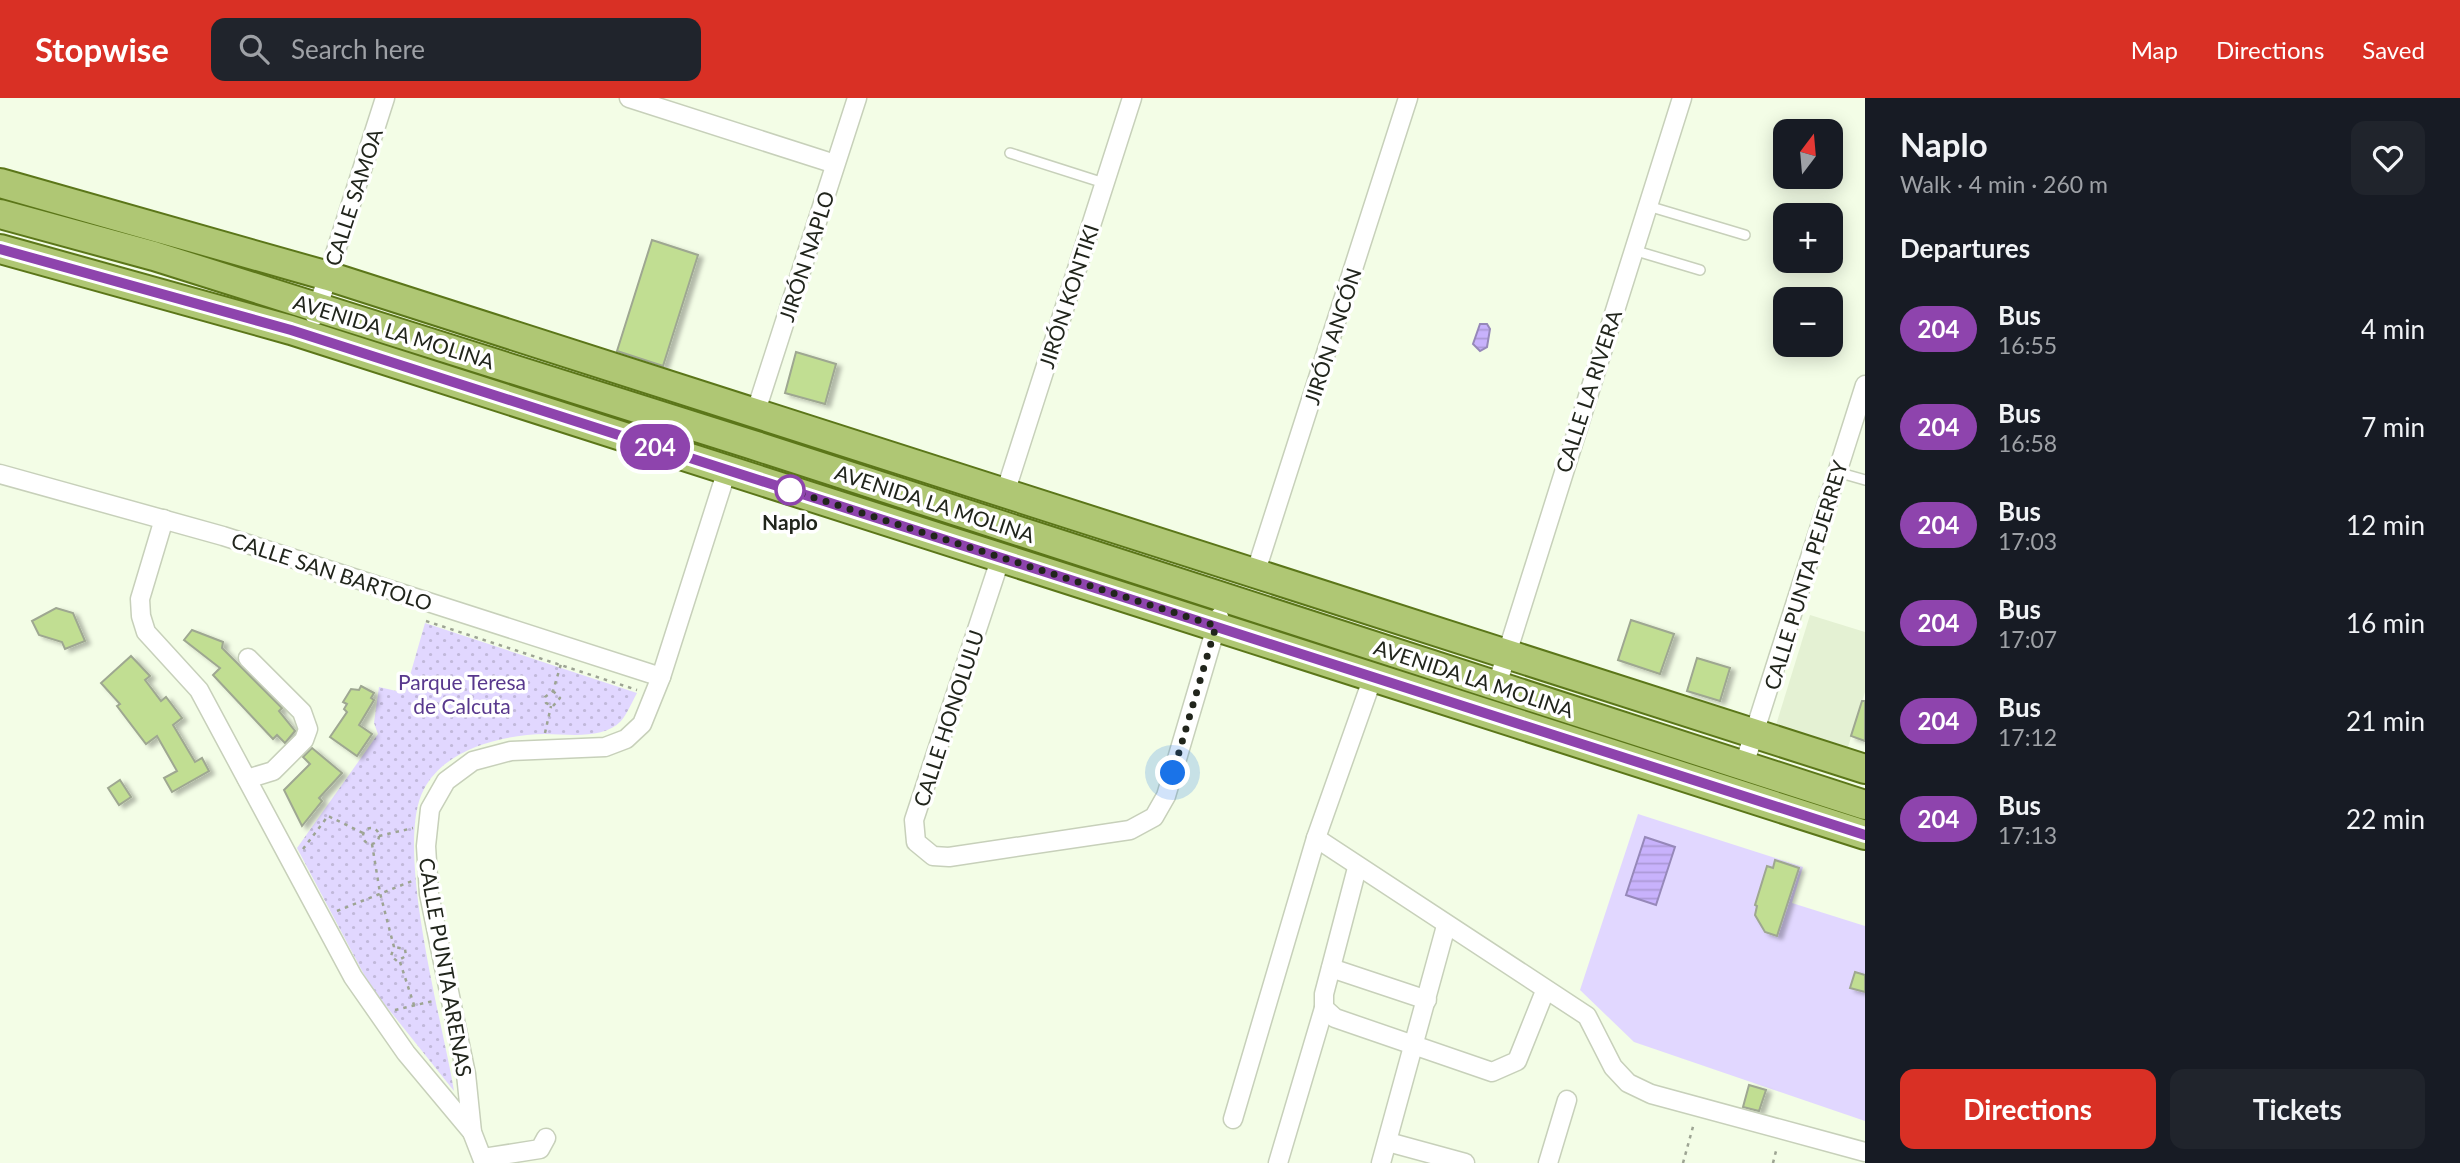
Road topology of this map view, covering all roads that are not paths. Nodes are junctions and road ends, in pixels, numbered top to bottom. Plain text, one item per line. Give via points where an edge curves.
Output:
1 (385, 98) edge
2 (629, 98) edge
3 (856, 98) edge
4 (1132, 98) edge
5 (1408, 98) edge
6 (1682, 98) edge
7 (1010, 153) dead end
8 (835, 164) junction
9 (0, 183) edge
10 (1104, 183) junction
11 (1648, 206) junction
12 (0, 214) edge
13 (1745, 235) dead end
14 (0, 249) edge
15 (1633, 250) junction
16 (1700, 270) dead end
17 (328, 276) junction
18 (318, 307) junction
19 (308, 336) junction
20 (1865, 385) edge
21 (755, 414) junction
22 (727, 470) junction
23 (1837, 472) junction
24 (0, 474) edge
25 (1865, 480) edge
26 (1005, 493) junction
27 (164, 519) junction
28 (997, 568) junction
29 (1255, 574) junction
30 (1225, 597) junction
31 (1216, 626) junction
32 (1506, 653) junction
33 (248, 658) dead end
34 (661, 677) junction
35 (1373, 677) junction
36 (1497, 685) junction
37 (1617, 724) junction
38 (1755, 735) junction
39 (1590, 747) junction
40 (1744, 765) junction
41 (1865, 769) edge
42 (247, 779) junction
43 (1865, 804) edge
44 (1865, 835) edge
45 (1317, 838) junction
46 (1357, 868) junction
47 (1446, 926) junction
48 (1331, 968) junction
49 (1545, 991) junction
50 (1427, 1000) junction
51 (1324, 1008) junction
52 (1414, 1048) junction
53 (1567, 1100) dead end
54 (1233, 1119) dead end
55 (472, 1132) junction
56 (546, 1138) dead end
57 (1388, 1142) junction
58 (1865, 1152) edge
59 (484, 1161) edge
60 (1278, 1163) edge
61 (1381, 1163) edge
62 (1465, 1163) edge
63 (1548, 1163) edge

1 - 17 street, CALLE SAMOA
2 - 8 street
3 - 8 street, JIRÓN NAPLO
4 - 10 street, JIRÓN KONTIKI
5 - 29 street, JIRÓN ANCÓN
6 - 11 street, CALLE LA RIVERA
7 - 10 lane
8 - 21 street, JIRÓN NAPLO
9 - 17 main road, AVENIDA LA MOLINA
10 - 26 street, JIRÓN KONTIKI
11 - 13 lane
11 - 15 street, CALLE LA RIVERA
12 - 18 main road, AVENIDA LA MOLINA
14 - 19 main road, AVENIDA LA MOLINA
15 - 16 lane
15 - 32 street, CALLE LA RIVERA
17 - 18 street, CALLE SAMOA
17 - 21 main road, AVENIDA LA MOLINA
18 - 19 street, CALLE SAMOA
18 - 30 main road, AVENIDA LA MOLINA
19 - 22 main road, AVENIDA LA MOLINA
20 - 23 street, CALLE PUNTA PEJERREY
21 - 26 main road, AVENIDA LA MOLINA
22 - 28 main road, AVENIDA LA MOLINA
22 - 34 street, CALLE PUNTA ARENAS
23 - 25 lane
23 - 38 street, CALLE PUNTA PEJERREY
24 - 27 street, CALLE SAN BARTOLO
26 - 29 main road, AVENIDA LA MOLINA
27 - 34 street, CALLE SAN BARTOLO
27 - 42 street, CALLE PUNTA ARENAS via 140,599 146,632 199,690
28 - 31 main road, AVENIDA LA MOLINA
28 - 31 street, CALLE HONOLULU via 914,820 916,842 927,853 941,857 1084,838 1147,823 1163,803
29 - 32 main road, AVENIDA LA MOLINA
30 - 31 street, CALLE HONOLULU
30 - 36 main road, AVENIDA LA MOLINA
31 - 35 main road, AVENIDA LA MOLINA
32 - 36 street, CALLE LA RIVERA
32 - 38 main road, AVENIDA LA MOLINA
33 - 42 street via 302,712 308,729 304,740 273,771
34 - 55 street, CALLE PUNTA ARENAS via 648,715 626,739 605,747 511,751 483,757 454,773 434,799 426,833 427,872 466,1074
35 - 39 main road, AVENIDA LA MOLINA
35 - 45 street
36 - 37 main road, AVENIDA LA MOLINA
37 - 39 main road
37 - 40 main road, AVENIDA LA MOLINA
38 - 40 street, CALLE PUNTA PEJERREY
38 - 41 main road, AVENIDA LA MOLINA
39 - 44 main road, AVENIDA LA MOLINA
40 - 43 main road, AVENIDA LA MOLINA
42 - 55 street, CALLE PUNTA ARENAS via 353,977 406,1053
45 - 46 street
45 - 54 street
46 - 47 street
46 - 48 street
47 - 49 street
47 - 50 street
48 - 50 street
48 - 51 street
49 - 52 street via 1523,1050 1517,1061 1505,1067 1492,1072
49 - 58 street via 1587,1016 1613,1067 1628,1083 1651,1094
50 - 52 street
51 - 52 street via 1335,1018
51 - 60 street
52 - 57 street
53 - 63 street
55 - 59 street, CALLE PUNTA ARENAS
56 - 59 street via 540,1149
57 - 61 street
57 - 62 street

